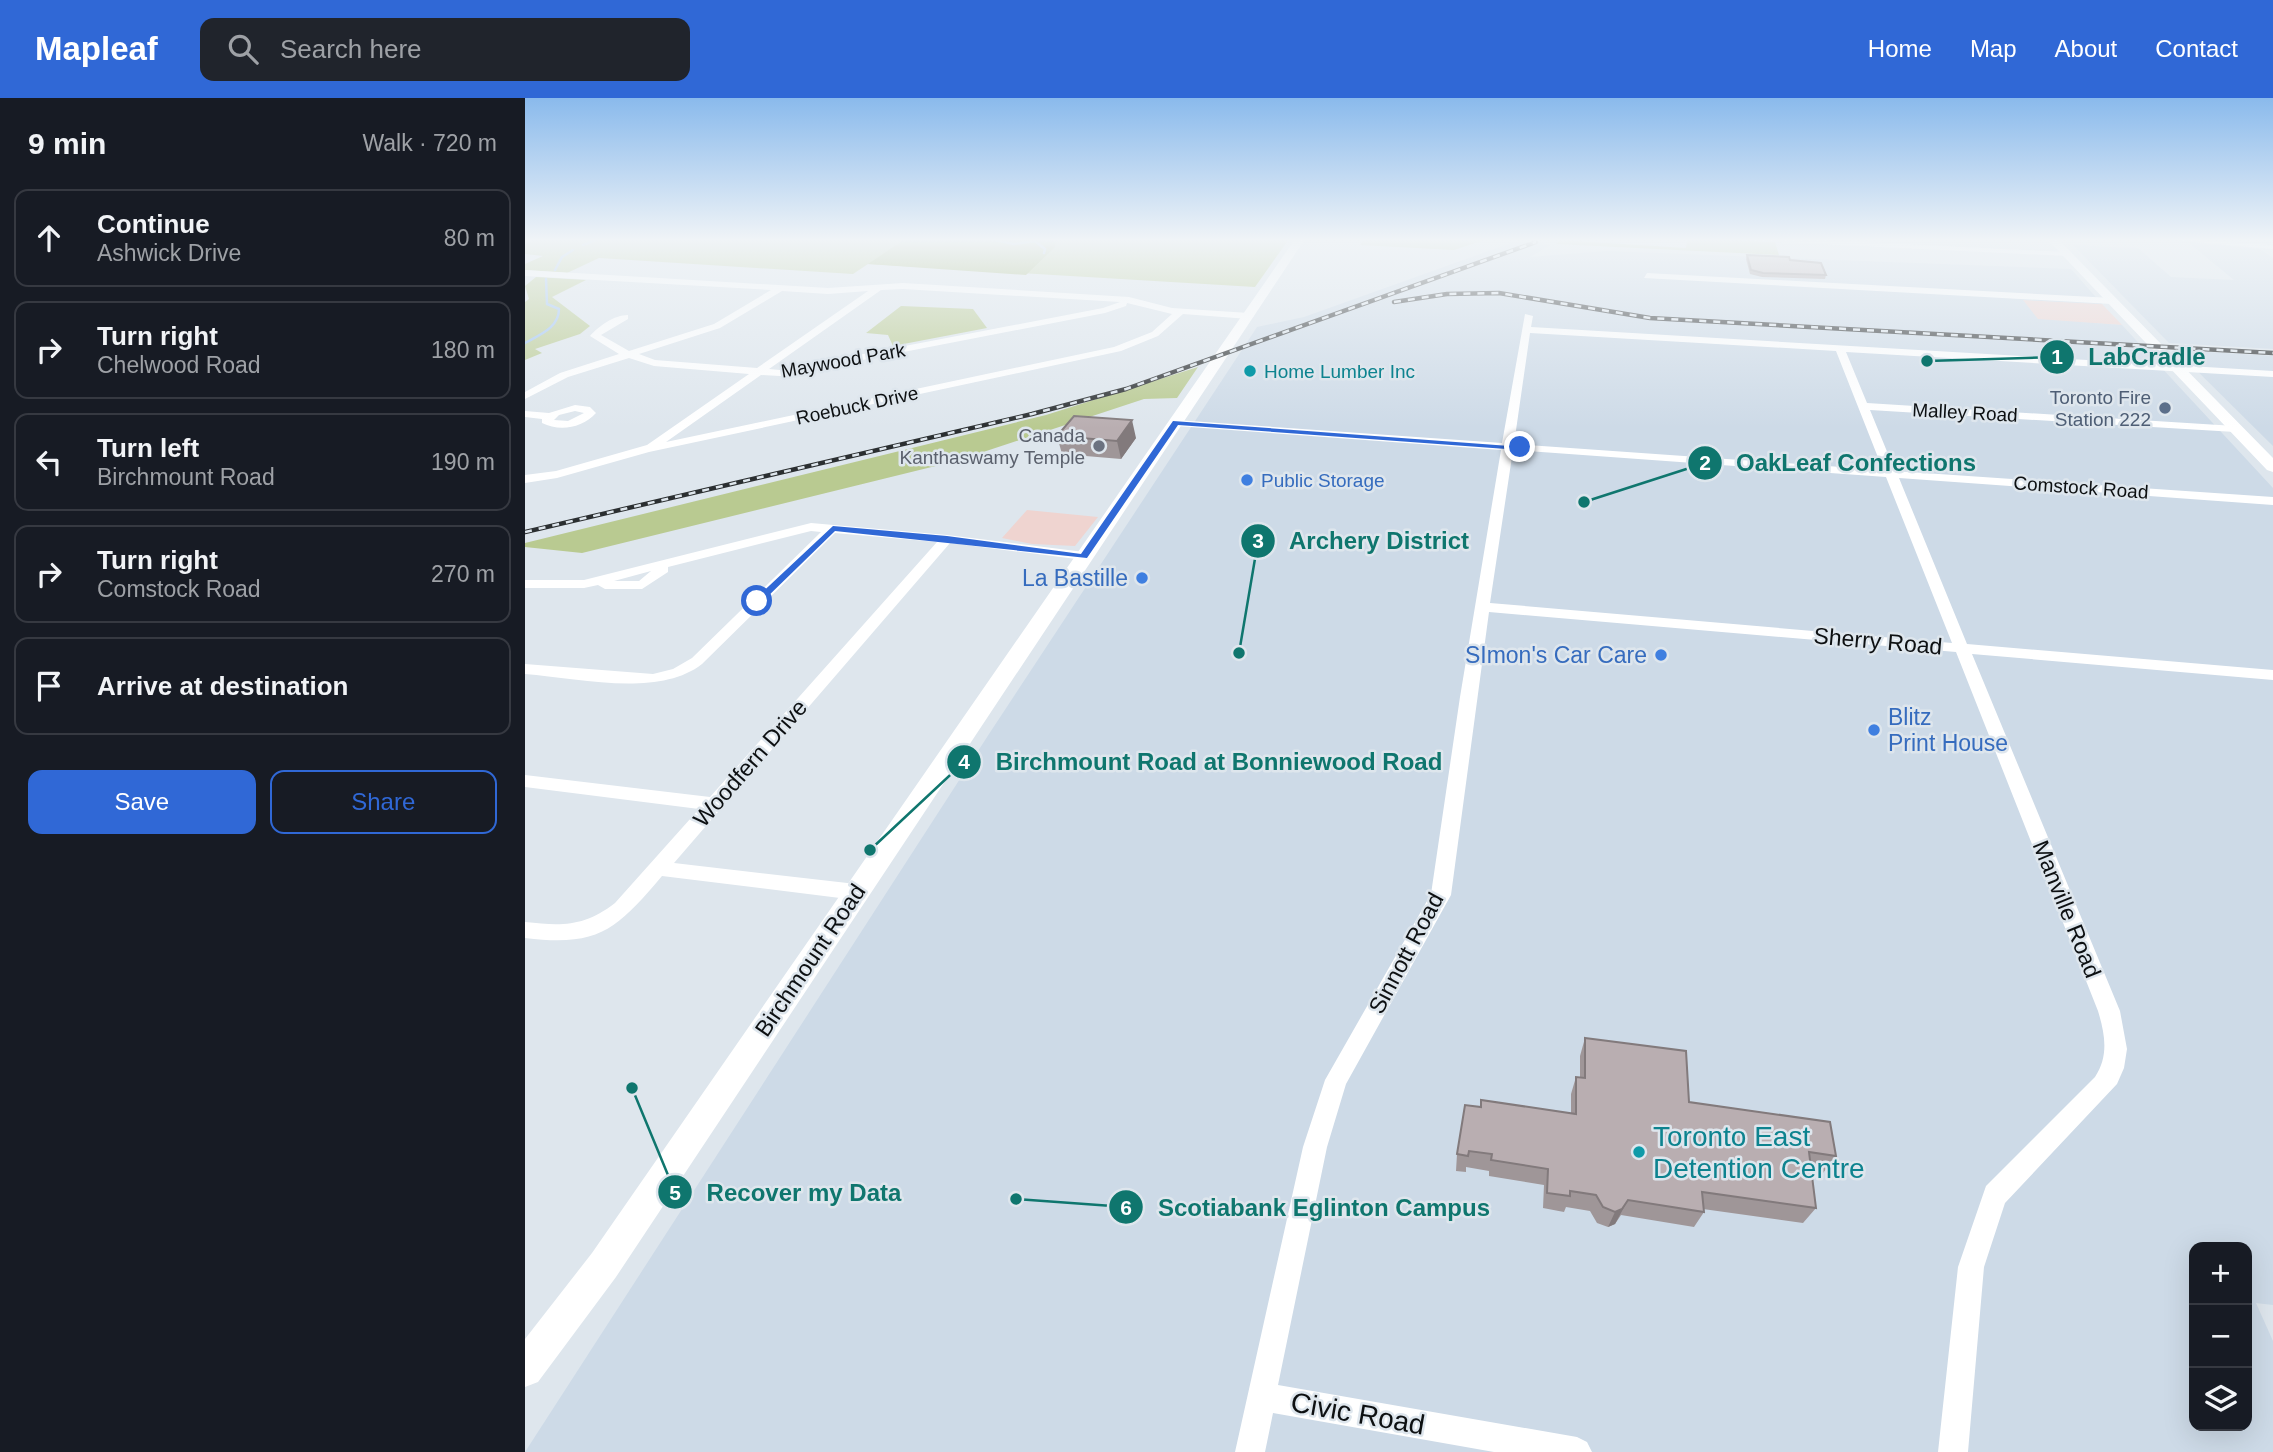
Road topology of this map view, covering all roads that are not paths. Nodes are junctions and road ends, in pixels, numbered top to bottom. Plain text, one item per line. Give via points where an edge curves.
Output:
1 (757, 302) edge
2 (858, 302) edge
3 (1124, 302) edge
4 (1138, 302) edge
5 (1258, 302) edge
6 (2113, 302) edge
7 (1180, 312) junction
8 (1249, 316) junction
9 (1528, 316) dead end
10 (625, 317) dead end
11 (1527, 330) junction
12 (1840, 349) junction
13 (630, 355) junction
14 (2176, 368) junction
15 (759, 371) junction
16 (2273, 374) edge
17 (525, 396) edge
18 (1863, 405) junction
19 (525, 414) edge
20 (550, 416) dead end
21 (1176, 423) junction
22 (2235, 429) junction
23 (1509, 447) junction
24 (647, 449) junction
25 (2273, 467) edge
26 (1891, 474) junction
27 (525, 479) edge
28 (2273, 501) edge
29 (833, 528) junction
30 (947, 539) junction
31 (1084, 556) junction
32 (525, 584) edge
33 (1484, 607) junction
34 (1961, 648) junction
35 (525, 669) edge
36 (2273, 675) edge
37 (525, 781) edge
38 (713, 804) junction
39 (657, 868) junction
40 (856, 892) junction
41 (525, 930) edge
42 (526, 1371) edge
43 (1264, 1397) junction
44 (1250, 1452) edge
45 (1577, 1452) edge
46 (1953, 1452) edge

1 - 13 street via 717,326
2 - 15 street
3 - 15 street, Maywood Park via 1105,310 790,371
4 - 7 street
5 - 8 main road, Birchmount Road
6 - 14 main road
7 - 8 street
7 - 24 street, Roebuck Drive via 1155,334 1117,349
8 - 21 main road, Birchmount Road
9 - 11 street, Sinnott Road
10 - 13 street, Maywood Park via 594,336
11 - 12 street
11 - 23 street, Sinnott Road
12 - 14 street
12 - 18 street, Manville Road
13 - 15 street, Maywood Park via 665,365
13 - 17 street via 564,375
14 - 16 street
14 - 22 main road
15 - 24 street
18 - 22 street, Malley Road
18 - 26 street, Manville Road
19 - 20 street
21 - 23 street, Comstock Road
21 - 31 main road, Birchmount Road
22 - 25 main road
23 - 26 street, Comstock Road
23 - 33 street, Sinnott Road
24 - 27 street, Roebuck Drive
26 - 28 street, Comstock Road
26 - 34 street, Manville Road
29 - 30 street
29 - 32 street via 804,528 671,563 634,587
29 - 35 street via 697,661 676,675 645,679
30 - 31 street
30 - 38 street, Woodfern Drive
31 - 40 main road, Birchmount Road
33 - 34 street, Sherry Road
33 - 43 street, Sinnott Road via 1441,895 1336,1080 1315,1147
34 - 36 street, Sherry Road
34 - 46 street, Manville Road via 2109,1011 2118,1048 2112,1073 2102,1085 1995,1195 1971,1267
37 - 38 street
38 - 39 street, Woodfern Drive
39 - 40 street
39 - 41 street, Woodfern Drive via 603,925 582,933
40 - 42 main road, Birchmount Road via 604,1265
43 - 44 street, Sinnott Road
43 - 45 street, Civic Road

